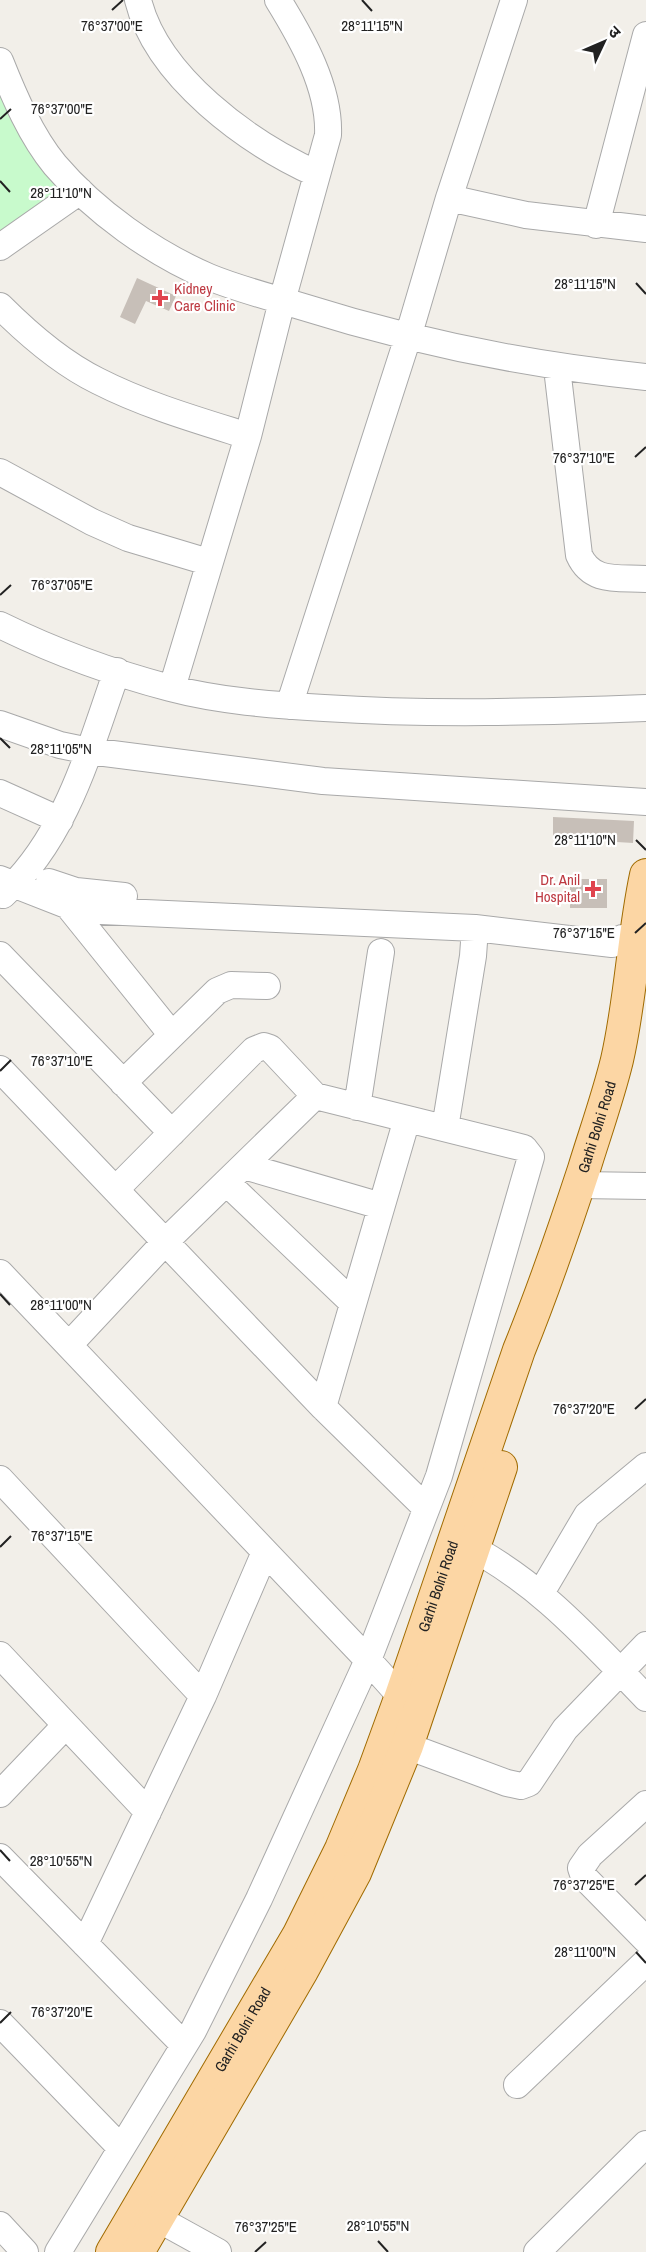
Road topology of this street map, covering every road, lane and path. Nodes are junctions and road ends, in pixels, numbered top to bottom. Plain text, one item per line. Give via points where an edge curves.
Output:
1 (138, 0) edge
2 (278, 0) edge
3 (514, 0) edge
4 (646, 35) edge
5 (0, 62) edge
6 (639, 84) edge
7 (5, 89) edge
8 (317, 174) junction
9 (80, 191) junction
10 (449, 198) junction
11 (596, 225) junction
12 (646, 229) edge
13 (0, 247) edge
14 (282, 301) junction
15 (0, 306) edge
16 (408, 337) junction
17 (557, 368) junction
18 (646, 377) edge
19 (248, 436) junction
20 (0, 472) edge
21 (208, 562) junction
22 (646, 579) edge
23 (0, 625) edge
24 (117, 671) junction
25 (172, 688) junction
26 (289, 706) junction
27 (646, 708) edge
28 (0, 724) edge
29 (89, 751) junction
30 (0, 793) edge
31 (646, 802) edge
32 (60, 820) junction
33 (0, 864) edge
34 (646, 875) edge
35 (10, 884) edge
36 (69, 907) junction
37 (475, 928) junction
38 (634, 940) edge
39 (381, 952) dead end
40 (0, 955) edge
41 (267, 986) dead end
42 (646, 1009) edge
43 (172, 1035) junction
44 (0, 1069) edge
45 (123, 1083) junction
46 (315, 1096) junction
47 (357, 1107) junction
48 (407, 1119) junction
49 (445, 1128) junction
50 (172, 1133) junction
51 (235, 1174) junction
52 (587, 1186) junction
53 (646, 1186) edge
54 (116, 1189) junction
55 (381, 1206) junction
56 (166, 1241) junction
57 (0, 1273) edge
58 (353, 1303) junction
59 (69, 1345) junction
60 (323, 1407) junction
61 (646, 1466) edge
62 (0, 1479) edge
63 (426, 1508) junction
64 (464, 1544) junction
65 (266, 1552) junction
66 (541, 1593) junction
67 (646, 1645) edge
68 (0, 1656) edge
69 (368, 1660) junction
70 (619, 1671) junction
71 (203, 1696) junction
72 (646, 1698) edge
73 (409, 1706) junction
74 (65, 1726) junction
75 (407, 1746) junction
76 (0, 1794) edge
77 (646, 1804) edge
78 (148, 1812) junction
79 (0, 1857) edge
80 (646, 1940) edge
81 (85, 1944) junction
82 (646, 1962) edge
83 (0, 2023) edge
84 (184, 2045) junction
85 (517, 2085) dead end
86 (646, 2144) edge
87 (122, 2148) junction
88 (147, 2213) junction
89 (0, 2225) edge
90 (25, 2252) edge
91 (58, 2252) edge
92 (112, 2252) edge
93 (138, 2252) edge
94 (218, 2252) edge
95 (537, 2252) edge

1 - 8 street via 152,35 197,91 255,141
2 - 8 street via 319,81 329,116
3 - 10 street
4 - 6 street
5 - 7 street
6 - 11 street
7 - 9 street via 54,164
8 - 14 street
9 - 13 street
9 - 14 street via 138,236 189,267
10 - 11 street
10 - 16 street
11 - 12 street
14 - 16 street
14 - 19 street
15 - 19 street via 46,347 96,381 164,409
16 - 17 street
16 - 26 street
17 - 18 street
17 - 22 street via 579,555 589,571 598,576
19 - 21 street
20 - 21 street via 110,530
21 - 25 street
23 - 24 street
24 - 25 street
24 - 29 street
25 - 26 street
26 - 27 street via 440,714
28 - 29 street
29 - 31 street via 322,781
29 - 32 street
30 - 32 street
32 - 35 street
33 - 35 street
34 - 38 main road, Garhi Bolni Road
35 - 36 street
35 - 38 street via 102,895 613,926
36 - 37 street
36 - 43 street
37 - 38 street via 612,944
37 - 49 street
38 - 52 main road, Garhi Bolni Road via 631,983
39 - 47 street
40 - 45 street
41 - 43 street via 224,987
42 - 52 main road, Garhi Bolni Road via 639,1053
43 - 45 street
44 - 54 street
45 - 50 street
46 - 47 street
46 - 50 street via 270,1048 259,1047
46 - 51 street
47 - 48 street
48 - 49 street
48 - 55 street
49 - 63 street via 524,1148 532,1163 439,1476
50 - 54 street
51 - 55 street
51 - 56 street
51 - 58 street
52 - 53 street
52 - 64 main road, Garhi Bolni Road
54 - 56 street
55 - 58 street
56 - 59 street
56 - 60 street
57 - 59 street
58 - 60 street
59 - 65 street
60 - 63 street
61 - 66 street via 587,1515
62 - 71 street
63 - 69 street
64 - 66 street
64 - 73 main road, Garhi Bolni Road
65 - 69 street
65 - 71 street
66 - 70 street
67 - 70 street
68 - 74 street
69 - 73 street
69 - 84 street via 260,1899
70 - 72 street
70 - 75 street via 565,1729 529,1783 521,1786
71 - 78 street
73 - 75 main road, Garhi Bolni Road
73 - 88 main road, Garhi Bolni Road via 374,1770 299,1934
74 - 76 street
74 - 78 street
75 - 88 main road, Garhi Bolni Road via 355,1873 302,1971
77 - 80 street via 581,1868 584,1877
78 - 81 street
79 - 81 street
81 - 84 street
82 - 85 street
83 - 87 street
84 - 87 street
86 - 95 street
87 - 91 street
88 - 92 main road, Garhi Bolni Road
88 - 93 main road, Garhi Bolni Road
88 - 94 street
89 - 90 street

